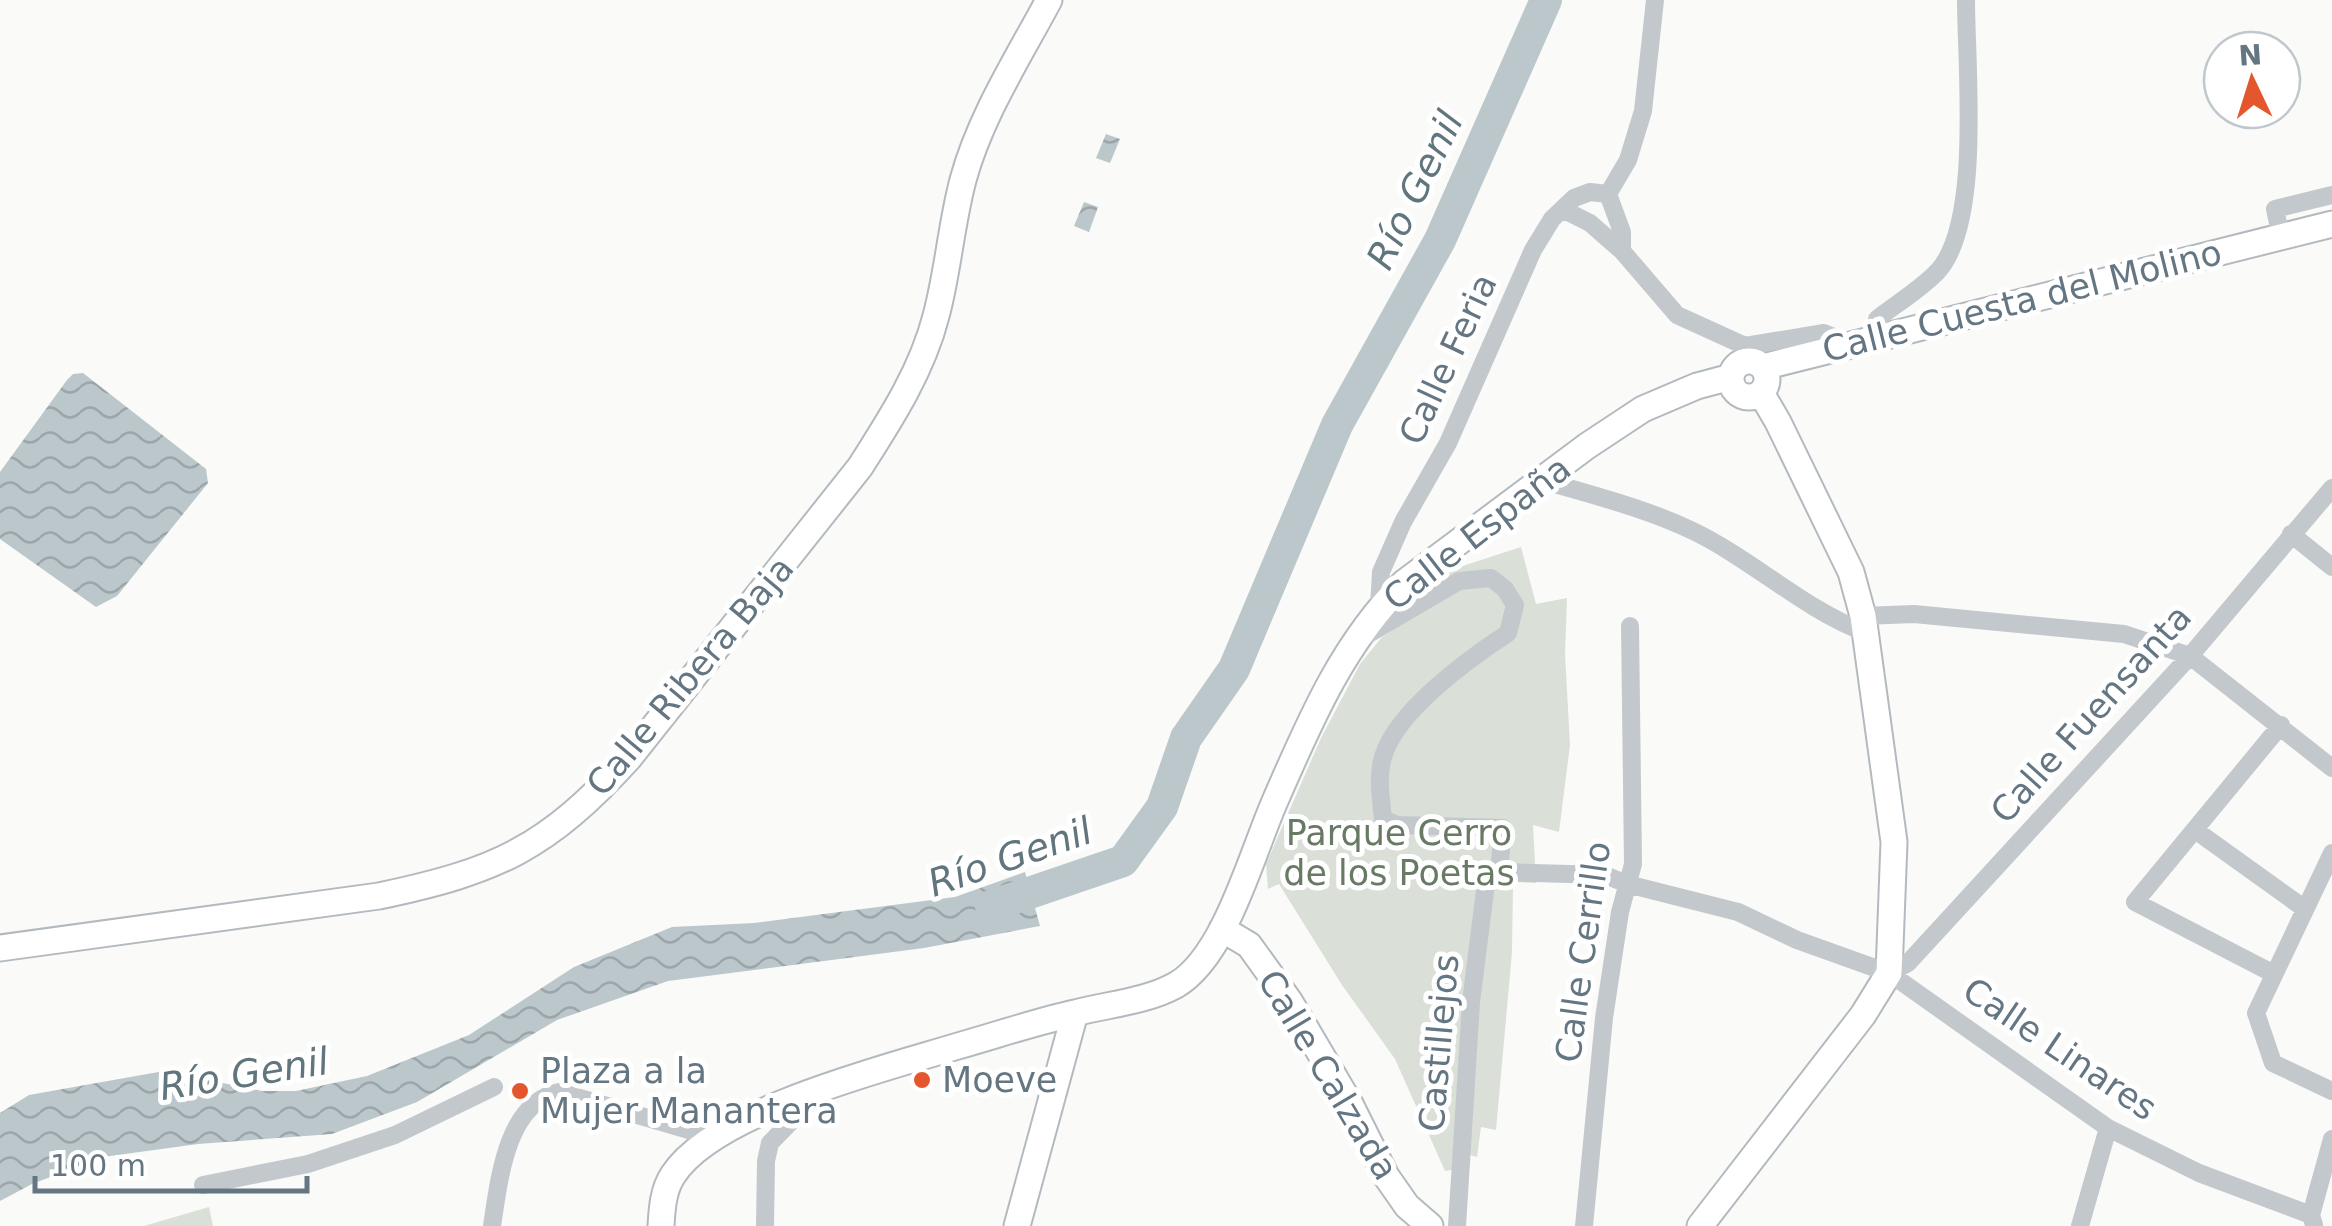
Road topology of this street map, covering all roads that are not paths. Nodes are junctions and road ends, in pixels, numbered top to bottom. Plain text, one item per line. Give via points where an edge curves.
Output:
1 (1049, 0) edge
2 (1655, 0) edge
3 (1966, 0) edge
4 (1608, 194) junction
5 (2332, 195) edge
6 (1564, 210) junction
7 (2332, 224) edge
8 (2281, 236) junction
9 (1622, 252) junction
10 (1876, 336) junction
11 (1849, 342) junction
12 (1762, 366) junction
13 (1731, 377) junction
14 (1760, 394) junction
15 (1541, 480) junction
16 (2332, 488) edge
17 (2291, 534) junction
18 (2332, 567) edge
19 (1380, 607) junction
20 (1864, 624) junction
21 (1630, 626) dead end
22 (1352, 644) junction
23 (2190, 656) junction
24 (2281, 726) junction
25 (2332, 768) edge
26 (2194, 830) junction
27 (2332, 854) edge
28 (1499, 872) junction
29 (1627, 884) junction
30 (2305, 909) junction
31 (1222, 929) junction
32 (0, 948) edge
33 (1889, 973) junction
34 (2274, 974) junction
35 (1074, 1013) junction
36 (826, 1086) junction
37 (494, 1087) dead end
38 (2332, 1091) edge
39 (2108, 1128) junction
40 (713, 1136) junction
41 (2332, 1138) edge
42 (204, 1185) dead end
43 (2313, 1221) edge
44 (492, 1226) edge
45 (662, 1226) edge
46 (766, 1226) edge
47 (1018, 1226) edge
48 (1430, 1226) edge
49 (1457, 1226) edge
50 (1584, 1226) edge
51 (1700, 1226) edge
52 (2080, 1226) edge

1 - 32 street, Calle Ribera Baja via 963,179 936,318 892,416 849,482 595,795 523,852 434,885
2 - 4 street via 1643,112 1628,160
3 - 10 street via 1967,188 1958,230 1939,270 1877,319
4 - 6 street via 1590,192
4 - 9 street
5 - 8 street via 2275,209
6 - 9 street via 1590,222
6 - 19 street, Calle Feria via 1532,250 1448,443 1403,522 1381,572
7 - 8 street, Calle Cuesta del Molino
8 - 10 street, Calle Cuesta del Molino
9 - 11 street via 1678,315 1745,346 1824,333
10 - 11 street, Calle Cuesta del Molino
11 - 12 street, Calle Cuesta del Molino
12 - 13 street via 1746,361
12 - 14 street via 1768,377
13 - 14 street via 1743,396
13 - 15 street, Calle España via 1643,409
14 - 20 street via 1851,572
15 - 19 street, Calle España
15 - 20 street via 1694,531 1832,619
16 - 17 street, Calle Fuensanta
17 - 18 street
17 - 23 street, Calle Fuensanta
19 - 22 street, Calle España
20 - 23 street via 1914,614 2124,634
20 - 33 street via 1894,842
21 - 29 street, Calle Cerrillo via 1633,864
22 - 28 street via 1459,581 1491,578 1515,605 1508,633 1471,657 1400,727 1384,754 1379,787 1383,819 1397,825 1503,828
22 - 31 street, Calle España
23 - 24 street
23 - 33 street, Calle Fuensanta via 1908,963
24 - 25 street
24 - 26 street
26 - 30 street
26 - 34 street via 2135,902
27 - 30 street
28 - 29 street, Calle Linares via 1606,875
28 - 49 street, Castillejos via 1486,883 1471,1002
29 - 33 street, Calle Linares via 1738,912
29 - 50 street, Calle Cerrillo via 1604,1018
30 - 34 street
31 - 35 street, Calle España via 1202,963 1177,984 1151,997
31 - 48 street, Calle Calzada via 1249,944 1290,1002 1386,1176
33 - 39 street, Calle Linares
33 - 51 street
34 - 38 street via 2256,1014 2273,1063
35 - 36 street, Calle España
35 - 47 street
36 - 40 street, Calle España
36 - 46 street via 770,1143
37 - 42 street via 394,1135 308,1164
39 - 43 street, Calle Linares
39 - 52 street
40 - 44 street via 559,1092 542,1096 512,1139
40 - 45 street, Calle España via 672,1176
41 - 43 street

